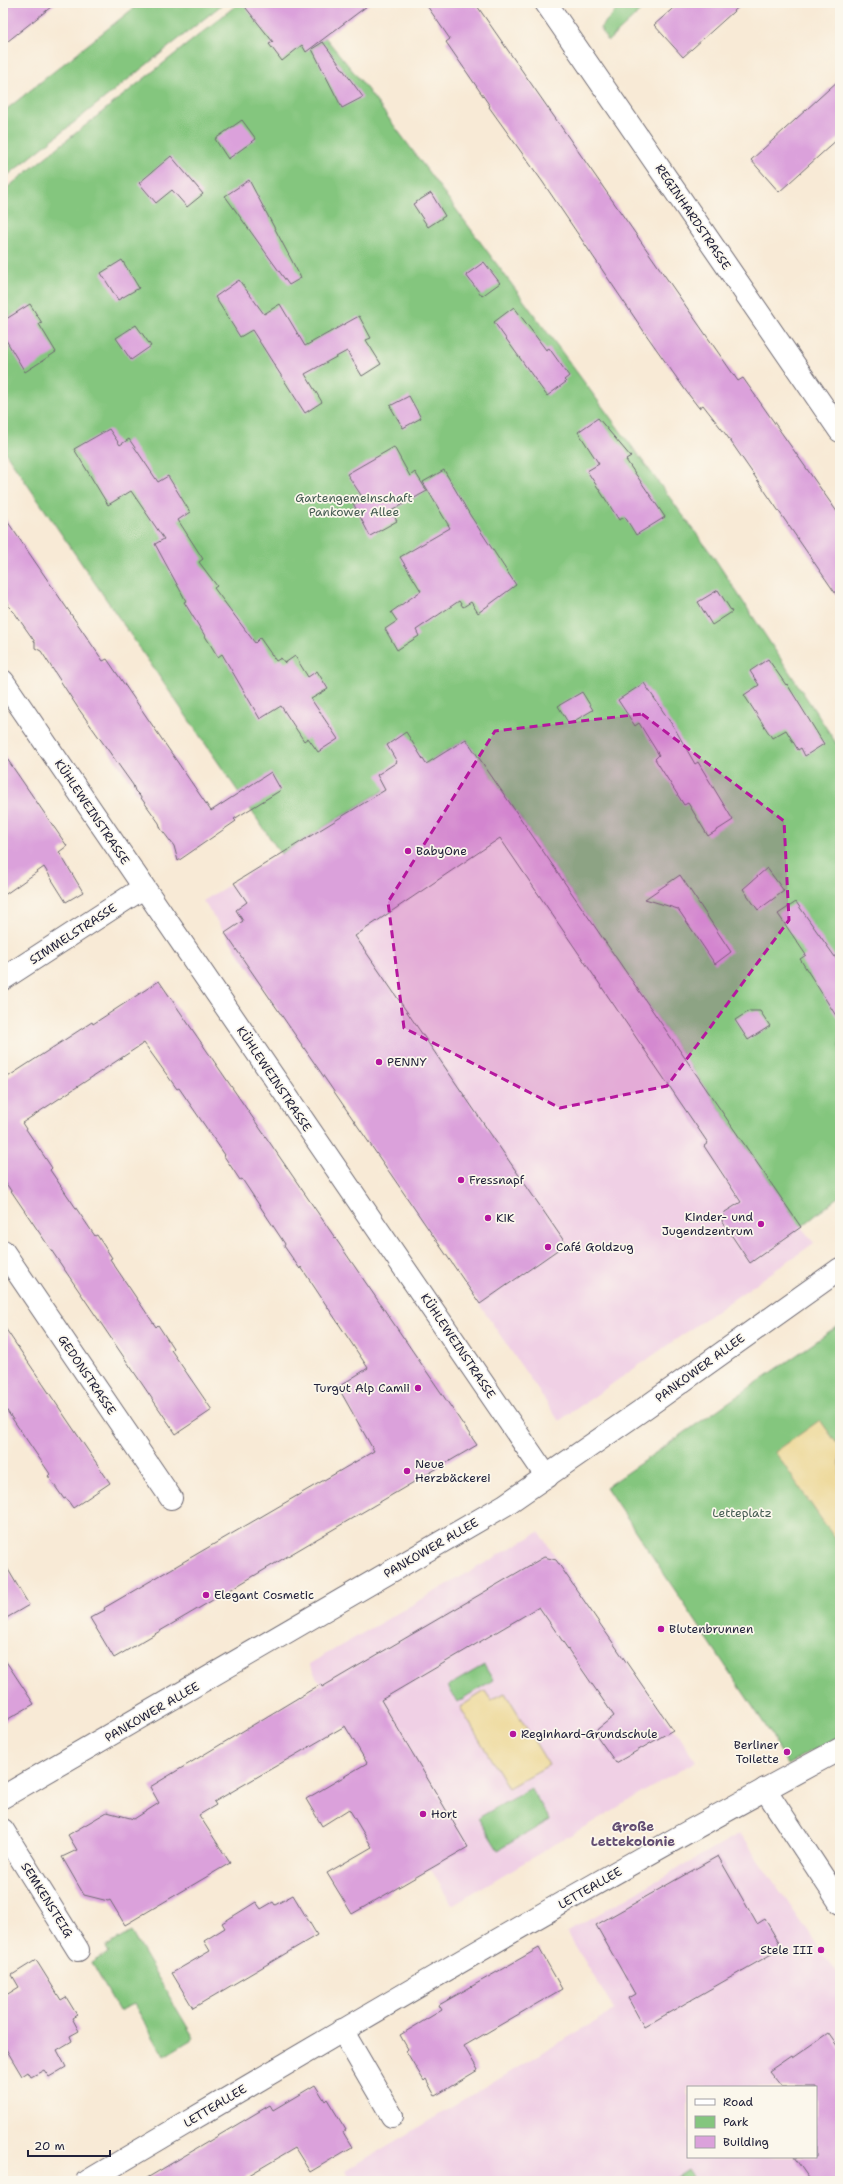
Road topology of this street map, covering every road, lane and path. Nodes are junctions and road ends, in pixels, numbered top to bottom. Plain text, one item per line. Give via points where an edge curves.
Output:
1 (546, 3) edge
2 (840, 431) edge
3 (3, 681) edge
4 (143, 888) junction
5 (3, 979) edge
6 (3, 1251) edge
7 (840, 1268) edge
8 (547, 1476) junction
9 (171, 1498) dead end
10 (840, 1749) edge
11 (765, 1789) junction
12 (3, 1798) edge
13 (3, 1830) edge
14 (840, 1903) edge
15 (78, 1950) dead end
16 (342, 2030) junction
17 (392, 2116) dead end
18 (88, 2181) edge

1 - 2 street, REGINHARDSTRASSE
3 - 4 street, KÜHLEWEINSTRASSE
4 - 5 street, SIMMELSTRASSE
4 - 8 street, KÜHLEWEINSTRASSE
6 - 9 street, GEDONSTRASSE
7 - 8 street, PANKOWER ALLEE
8 - 12 street, PANKOWER ALLEE via 505,1505
10 - 11 street, LETTEALLEE
11 - 14 street
11 - 16 street, LETTEALLEE
13 - 15 street, SEMKENSTEIG
16 - 17 street
16 - 18 street, LETTEALLEE

